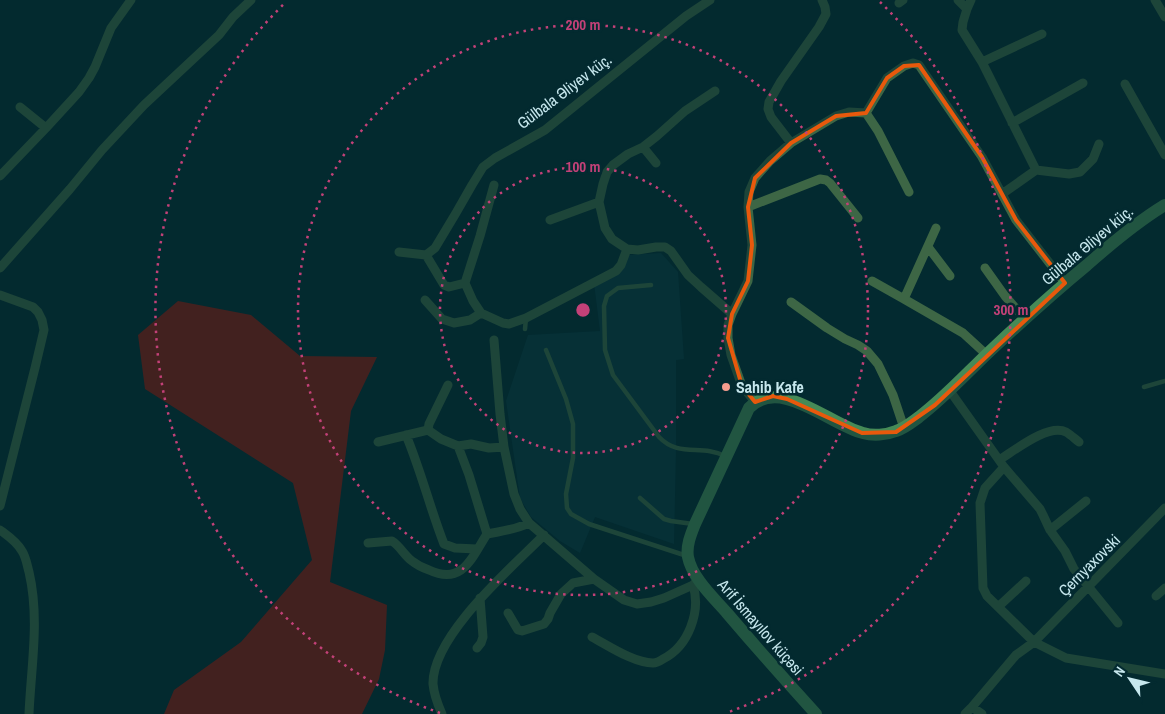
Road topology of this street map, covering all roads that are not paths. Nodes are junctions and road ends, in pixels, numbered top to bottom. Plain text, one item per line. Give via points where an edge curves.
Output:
1 (131, 0) edge
2 (251, 0) edge
3 (710, 0) edge
4 (822, 0) edge
5 (958, 0) edge
6 (971, 0) edge
7 (1160, 6) edge
8 (967, 9) junction
9 (1165, 17) edge
10 (1042, 34) dead end
11 (982, 62) junction
12 (1083, 83) dead end
13 (1125, 84) dead end
14 (715, 91) dead end
15 (20, 107) dead end
16 (866, 113) junction
17 (1012, 123) junction
18 (46, 128) junction
19 (791, 143) junction
20 (1100, 144) dead end
21 (643, 146) junction
22 (1165, 155) edge
23 (656, 163) dead end
24 (1036, 170) junction
25 (0, 176) edge
26 (494, 185) dead end
27 (909, 192) dead end
28 (1002, 194) junction
29 (599, 202) junction
30 (1165, 205) edge
31 (748, 207) junction
32 (858, 218) dead end
33 (550, 220) dead end
34 (936, 228) dead end
35 (928, 247) junction
36 (627, 249) junction
37 (399, 252) dead end
38 (426, 256) junction
39 (0, 268) edge
40 (985, 268) dead end
41 (950, 276) dead end
42 (872, 281) dead end
43 (465, 283) junction
44 (1065, 283) junction
45 (651, 285) dead end
46 (0, 295) edge
47 (904, 299) junction
48 (426, 300) dead end
49 (791, 302) dead end
50 (481, 313) junction
51 (732, 314) junction
52 (526, 318) junction
53 (1025, 319) junction
54 (525, 329) dead end
55 (494, 340) dead end
56 (546, 350) dead end
57 (987, 355) junction
58 (1165, 381) edge
59 (448, 385) dead end
60 (1144, 387) dead end
61 (950, 392) junction
62 (755, 402) junction
63 (904, 428) junction
64 (428, 430) junction
65 (406, 435) junction
66 (378, 442) dead end
67 (1079, 442) dead end
68 (458, 446) junction
69 (504, 447) junction
70 (726, 456) junction
71 (1002, 464) junction
72 (640, 498) dead end
73 (1086, 501) dead end
74 (0, 506) edge
75 (1165, 508) edge
76 (529, 522) junction
77 (695, 524) junction
78 (0, 530) edge
79 (1050, 530) junction
80 (487, 534) junction
81 (544, 535) junction
82 (368, 543) dead end
83 (477, 549) junction
84 (688, 556) junction
85 (594, 580) junction
86 (1026, 581) dead end
87 (696, 582) junction
88 (1088, 586) junction
89 (1165, 588) edge
90 (1156, 596) dead end
91 (480, 598) junction
92 (998, 607) junction
93 (508, 613) dead end
94 (1118, 623) dead end
95 (592, 637) dead end
96 (1034, 642) junction
97 (477, 648) dead end
98 (1165, 674) edge
99 (972, 707) junction
100 (29, 714) edge
101 (442, 714) edge
102 (816, 714) edge
103 (965, 714) edge
104 (982, 714) edge

1 - 18 street via 111,28 89,78
2 - 39 street via 233,16 219,36 144,105
3 - 38 street, Gülbala Əliyev küç. via 545,130 483,167 435,248
4 - 19 street via 826,14 769,102 771,117
5 - 8 street
6 - 8 street
7 - 9 street
8 - 11 street via 962,30
10 - 11 street
11 - 17 street
12 - 17 street
13 - 22 street
14 - 21 street via 685,110
15 - 18 street
16 - 19 street via 849,112 836,116
16 - 27 street
16 - 28 street via 887,78 904,66 919,65 982,157
17 - 24 street
18 - 25 street
19 - 31 street via 755,178 749,192
20 - 24 street via 1093,160 1080,172
21 - 23 street
21 - 29 street via 613,165 603,184
24 - 28 street
26 - 43 street
28 - 44 street via 1016,220
29 - 33 street
29 - 36 street via 605,228 612,239
30 - 44 street, Gülbala Əliyev küç. via 1131,228
31 - 32 street via 820,179 830,182
31 - 51 street via 752,245 748,281
34 - 35 street
35 - 41 street
35 - 47 street
36 - 51 street via 664,247 670,250 688,274
36 - 52 street via 616,271
37 - 38 street
38 - 43 street via 444,284 449,287
40 - 53 street
42 - 47 street
43 - 50 street
44 - 53 street, Gülbala Əliyev küç.
45 - 70 lane via 618,288 607,296 604,306 605,350 613,375 665,443 676,449 711,451
46 - 74 street via 33,307 42,320 44,330
47 - 57 street via 963,333
48 - 50 street via 442,319 454,323 470,320
49 - 63 street via 867,351 878,364 893,394
50 - 52 street via 509,324
51 - 62 street via 728,325 731,355 742,386
52 - 54 lane
53 - 57 street, Gülbala Əliyev küç.
55 - 69 street
56 - 84 lane via 573,424 566,494 571,514 589,524
57 - 61 street, Gülbala Əliyev küç.
58 - 60 lane
59 - 64 street
61 - 63 street, Gülbala Əliyev küç.
61 - 71 street
62 - 63 street, Gülbala Əliyev küç. via 773,396 787,399 862,433 883,434
62 - 70 street via 745,415
64 - 65 street
64 - 68 street
65 - 66 street
65 - 83 street via 444,544
67 - 71 street via 1066,432 1052,431 1037,436
68 - 69 street
68 - 80 street
69 - 76 street via 514,494
70 - 77 street
71 - 79 street via 1040,509
71 - 92 street via 985,488 980,503 983,588
72 - 77 lane via 664,519
73 - 79 street
75 - 88 street, Çernyaxovski
76 - 80 street via 512,530
76 - 81 street
77 - 84 street via 688,543
78 - 100 street via 23,552 31,580 34,648
79 - 88 street
80 - 83 street
81 - 85 street
81 - 91 street
82 - 83 street via 392,541 411,561 439,575 459,572 468,565
84 - 87 street, Arif İsmayılov küçəsi
85 - 87 street via 624,600 637,604 664,598
85 - 93 street via 573,583 560,594 544,624 518,630
86 - 92 street
87 - 95 street via 694,614 689,630 680,646 669,656 655,663 638,661
87 - 102 street, Arif İsmayılov küçəsi
88 - 94 street
88 - 96 street, Çernyaxovski
89 - 90 street
91 - 97 street via 483,637
91 - 101 street via 462,620 435,667 433,685
92 - 96 street
96 - 98 street via 1066,658
96 - 99 street, Çernyaxovski via 1016,655
99 - 103 street, Çernyaxovski
99 - 104 street

